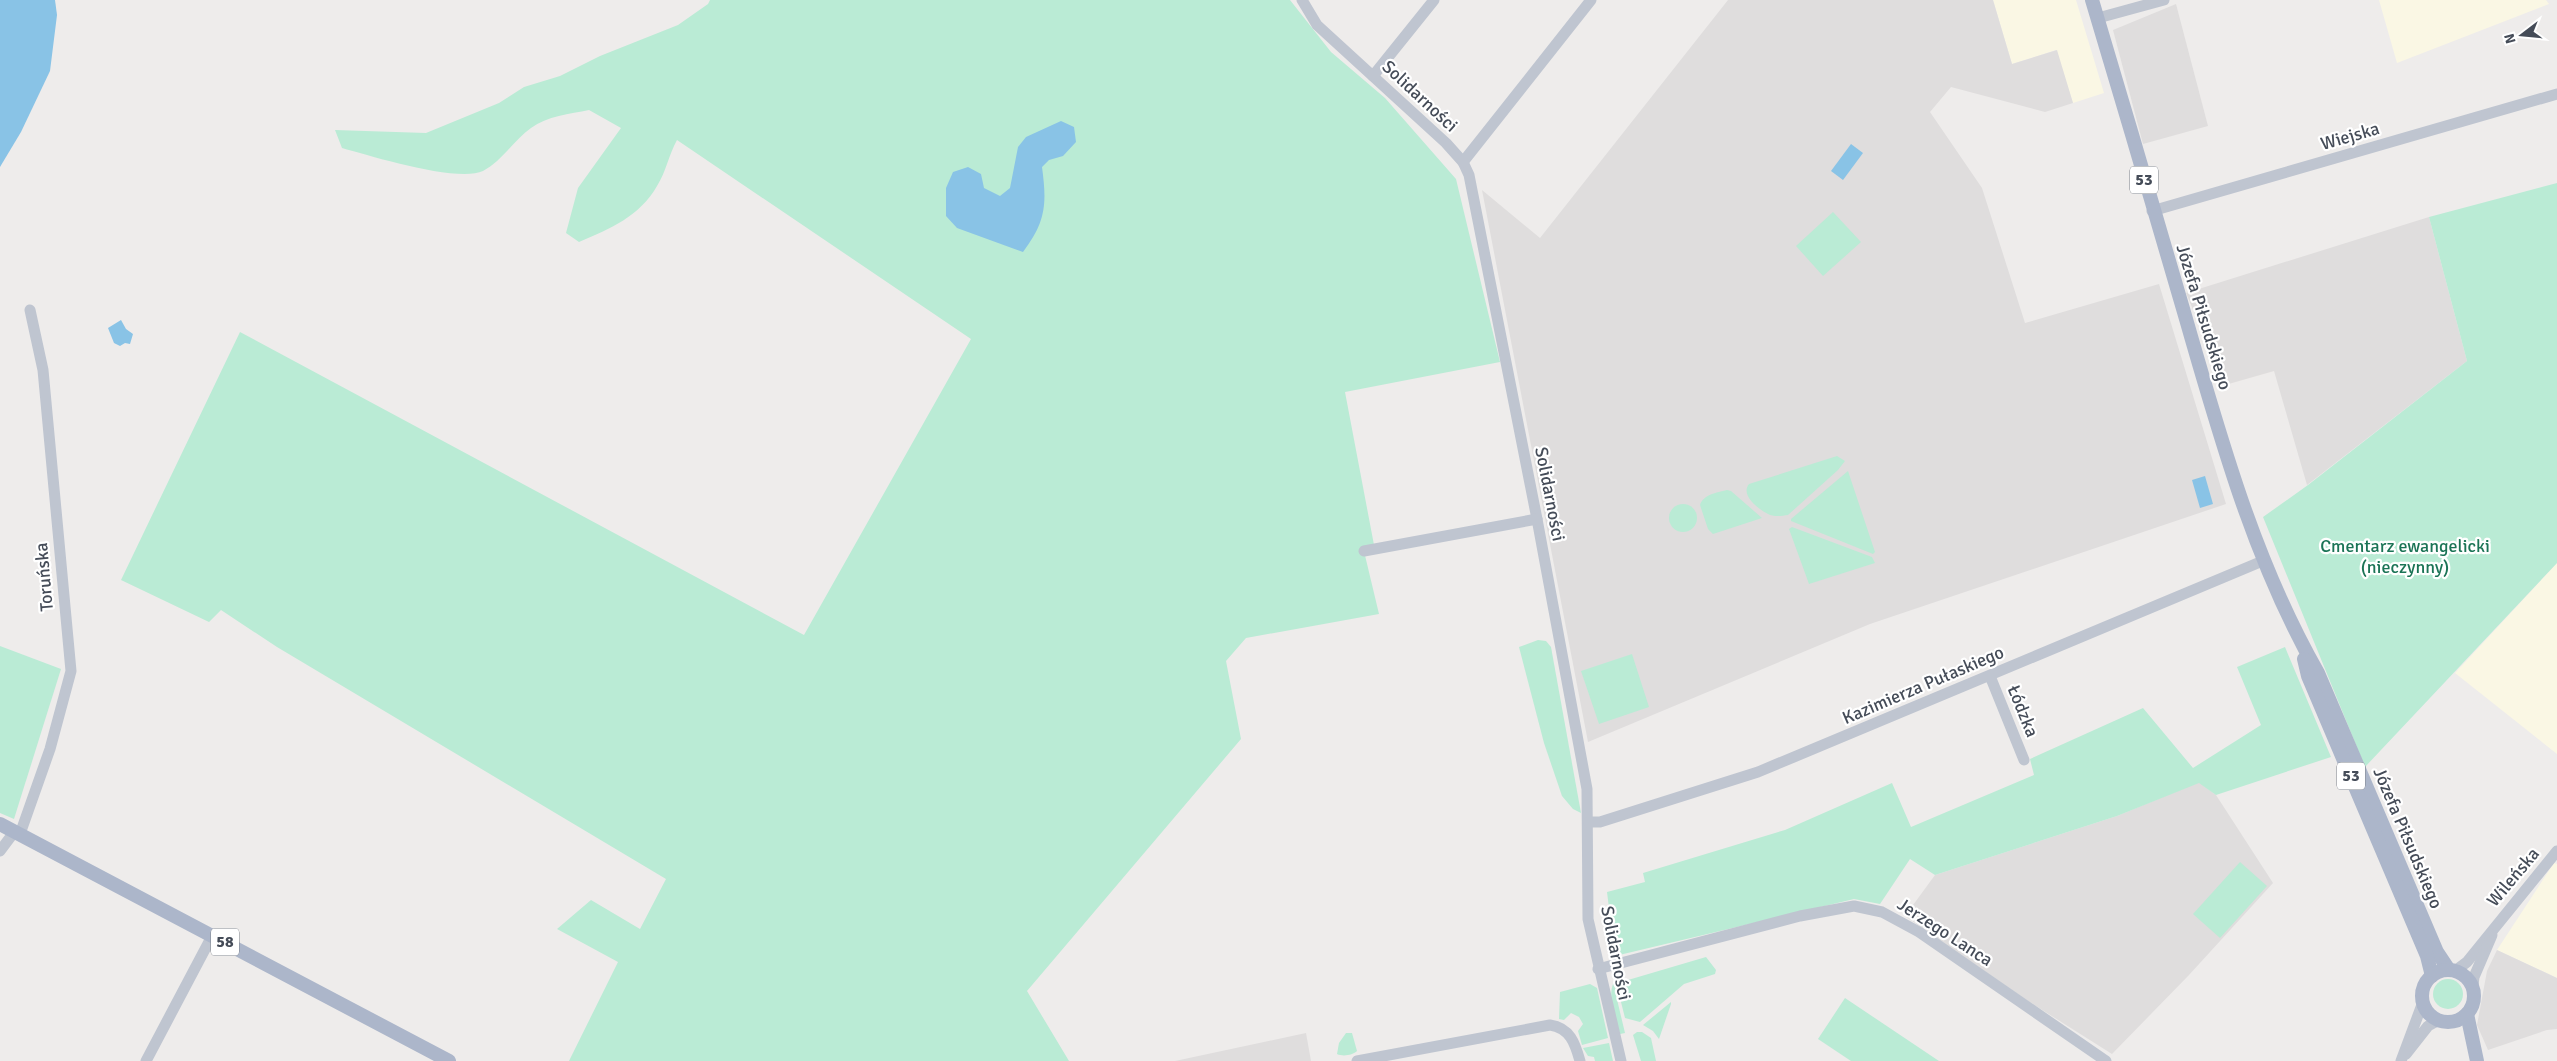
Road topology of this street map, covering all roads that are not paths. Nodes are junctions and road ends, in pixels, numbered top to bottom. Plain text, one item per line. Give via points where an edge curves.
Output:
1 (1302, 0) edge
2 (1434, 0) edge
3 (1591, 0) edge
4 (2092, 0) edge
5 (2164, 0) edge
6 (2098, 18) junction
7 (1373, 76) junction
8 (2557, 94) edge
9 (1462, 162) junction
10 (2152, 211) junction
11 (30, 310) dead end
12 (1537, 519) junction
13 (1364, 551) dead end
14 (2265, 560) junction
15 (2298, 639) junction
16 (1990, 676) junction
17 (2024, 760) dead end
18 (1589, 822) junction
19 (0, 824) edge
20 (18, 833) junction
21 (0, 851) edge
22 (2557, 851) edge
23 (2495, 926) junction
24 (212, 936) junction
25 (1598, 969) junction
26 (2452, 970) junction
27 (2432, 976) junction
28 (2473, 986) junction
29 (2423, 1002) junction
30 (2467, 1014) junction
31 (2445, 1021) junction
32 (146, 1061) edge
33 (449, 1061) edge
34 (1357, 1061) edge
35 (1580, 1061) edge
36 (1621, 1061) edge
37 (2106, 1061) edge
38 (2477, 1061) edge

1 - 7 street, Solidarności via 1317,25
2 - 7 street
3 - 9 street
4 - 6 main road, Józefa Piłsudskiego / 53
5 - 6 street
6 - 10 main road, Józefa Piłsudskiego / 53
7 - 9 street, Solidarności via 1446,143
8 - 10 street, Wiejska
9 - 12 street, Solidarności via 1469,175 1482,235
10 - 14 main road, Józefa Piłsudskiego / 53 via 2226,456
11 - 20 street, Toruńska via 43,370 71,671 50,749
12 - 13 street
12 - 18 street, Solidarności via 1587,789
14 - 15 main road, Józefa Piłsudskiego / 53
14 - 16 street, Kazimierza Pułaskiego
15 - 26 main road, Józefa Piłsudskiego / 53 via 2318,673 2433,944
15 - 27 main road, Józefa Piłsudskiego / 53 via 2308,676 2427,956
16 - 17 street, Łódzka
16 - 18 street, Kazimierza Pułaskiego via 1758,772 1600,822
18 - 25 street, Solidarności via 1588,918
19 - 20 main road, 58
20 - 21 street, Toruńska
20 - 24 main road, 58
22 - 23 street, Wileńska
23 - 26 street, Wileńska via 2467,962
23 - 28 street, Wileńska
24 - 32 street
24 - 33 main road, 58
25 - 36 street, Solidarności
25 - 37 street, Jerzego Lanca via 1814,913 1862,907 1897,919 1919,932
26 - 27 main road
26 - 28 main road, 53 via 2466,976
27 - 29 main road via 2423,990
28 - 30 main road via 2474,1000
29 - 31 main road via 2429,1013
29 - 31 street via 2401,1061 2428,1026
30 - 31 main road
30 - 38 main road
31 - 38 main road
34 - 35 street via 1550,1025 1560,1027 1570,1036

